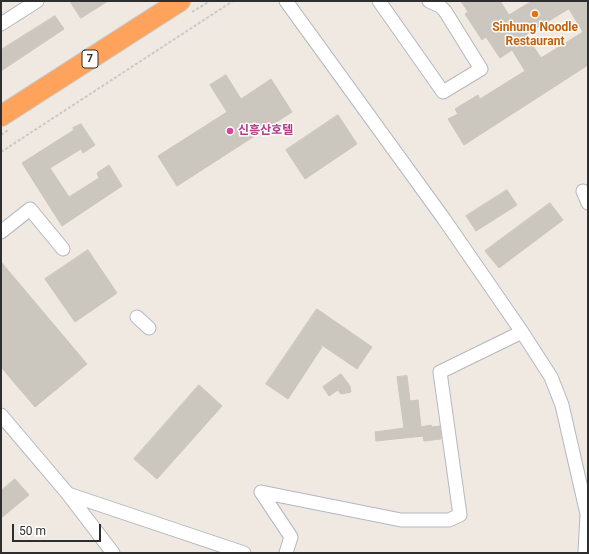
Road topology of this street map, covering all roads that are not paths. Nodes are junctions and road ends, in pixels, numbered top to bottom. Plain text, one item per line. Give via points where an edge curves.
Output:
1 (37, 1) edge
2 (180, 1) edge
3 (286, 1) edge
4 (378, 1) edge
5 (429, 1) edge
6 (1, 24) edge
7 (1, 116) edge
8 (583, 191) dead end
9 (588, 203) edge
10 (1, 232) edge
11 (63, 249) dead end
12 (137, 317) dead end
13 (149, 328) dead end
14 (522, 332) junction
15 (1, 415) edge
16 (68, 494) junction
17 (588, 514) edge
18 (113, 553) edge
19 (244, 553) edge
20 (286, 553) edge
21 (585, 553) edge

1 - 6 street
2 - 7 highway, 7
3 - 14 street via 444,219
4 - 5 street via 443,92 481,69 445,11
8 - 9 street
10 - 11 street via 30,209
12 - 13 street
14 - 17 street via 557,390
14 - 20 street via 440,372 460,515 449,520 401,520 261,492 290,537
15 - 16 street
16 - 18 street
16 - 19 street
17 - 21 street

